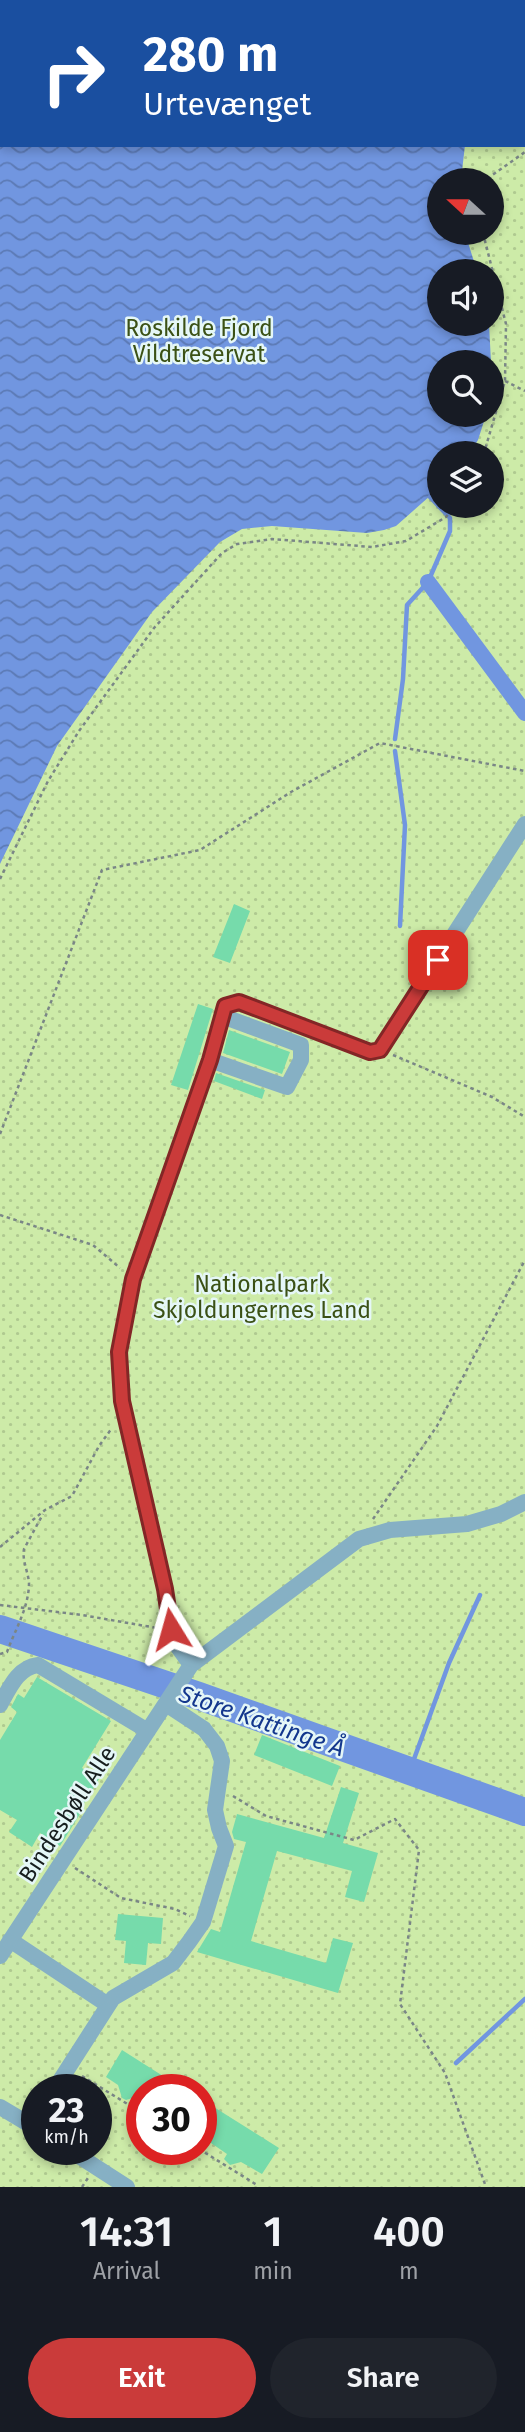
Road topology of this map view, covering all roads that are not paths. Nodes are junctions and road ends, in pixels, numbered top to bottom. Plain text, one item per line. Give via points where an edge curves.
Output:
1 (525, 824) edge
2 (222, 1016) junction
3 (210, 1060) junction
4 (525, 1502) edge
5 (191, 1665) junction
6 (166, 1704) junction
7 (0, 1705) edge
8 (148, 1731) junction
9 (10, 1940) junction
10 (0, 1956) edge
11 (108, 2005) junction
12 (64, 2074) edge
13 (0, 2107) edge
14 (21, 2117) edge
15 (93, 2165) edge
16 (127, 2187) edge

1 - 2 street via 380,1050 370,1052 239,1002 225,1006
2 - 3 street
2 - 3 street via 301,1045 301,1060 287,1087
3 - 5 street via 133,1279 119,1352 122,1401 171,1629
4 - 5 street, Bindesbøll Alle via 467,1524 390,1530 359,1539
5 - 6 street, Bindesbøll Alle
6 - 8 street, Bindesbøll Alle
6 - 11 street via 205,1729 217,1746 222,1761 215,1810 226,1846 203,1922 173,1963
7 - 8 street via 19,1674 29,1665 38,1665
8 - 9 street, Bindesbøll Alle
9 - 10 street, Bindesbøll Alle
9 - 11 street
11 - 12 street
13 - 14 street
15 - 16 street

